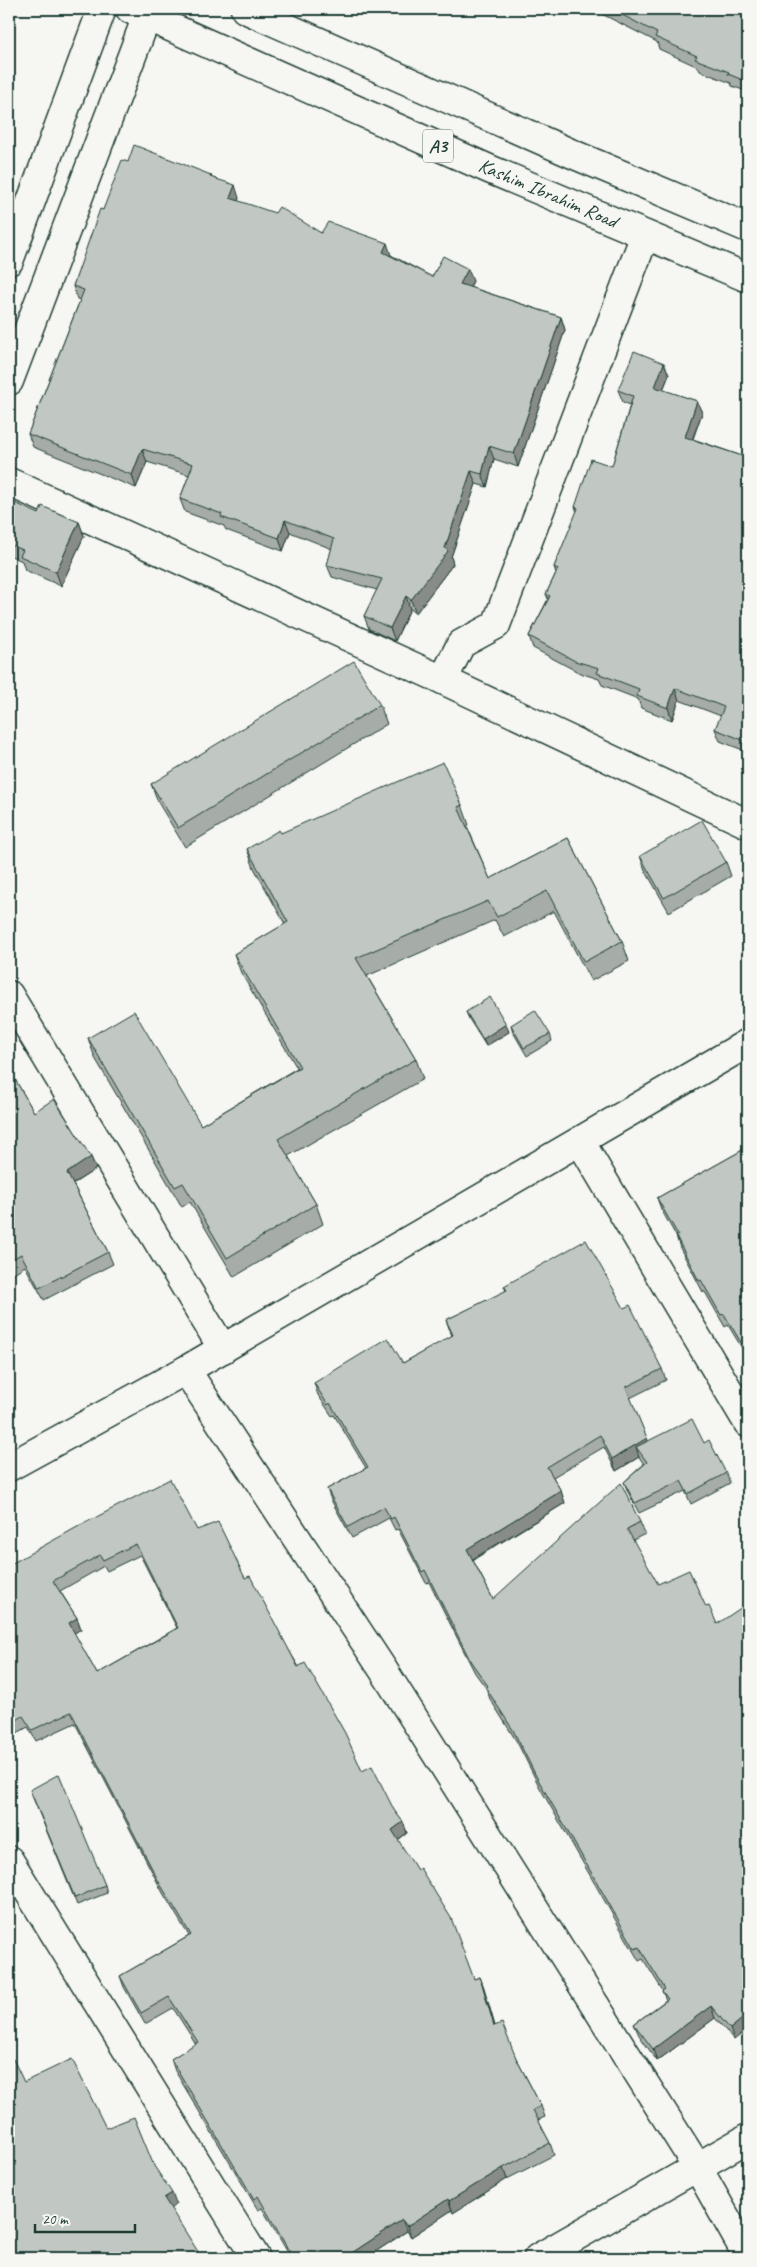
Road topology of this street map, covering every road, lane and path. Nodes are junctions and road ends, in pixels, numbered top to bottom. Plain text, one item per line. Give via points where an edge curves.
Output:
1 (102, 9) edge
2 (245, 9) edge
3 (138, 12) edge
4 (748, 228) edge
5 (646, 235) junction
6 (9, 262) edge
7 (748, 278) edge
8 (9, 381) edge
9 (9, 482) edge
10 (443, 680) junction
11 (748, 824) edge
12 (9, 995) edge
13 (748, 1043) edge
14 (580, 1141) junction
15 (223, 1349) junction
16 (186, 1370) junction
17 (748, 1423) edge
18 (9, 1467) edge
19 (9, 1860) edge
20 (748, 2138) edge
21 (698, 2168) junction
22 (748, 2257) edge
23 (256, 2258) edge
24 (538, 2258) edge

1 - 6 main road
2 - 4 main road, A3
3 - 5 main road, Kashim Ibrahim Road / A3 via 489,169
3 - 8 main road
5 - 7 main road, Kashim Ibrahim Road / A3
5 - 10 main road via 496,625 460,644
9 - 10 main road
10 - 11 main road
12 - 15 main road
13 - 14 main road
14 - 15 main road
14 - 17 main road
15 - 16 main road
16 - 18 main road
16 - 21 main road via 384,1671
19 - 23 main road
20 - 21 main road
21 - 22 main road
21 - 24 main road

